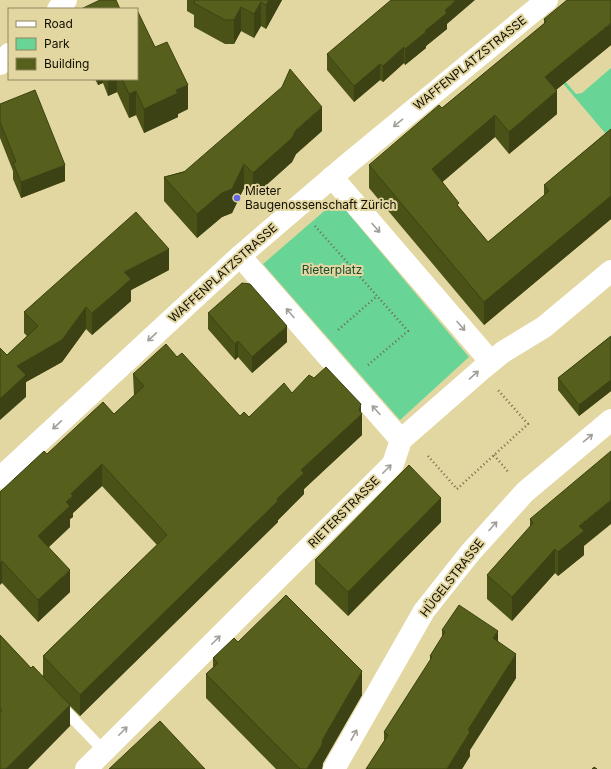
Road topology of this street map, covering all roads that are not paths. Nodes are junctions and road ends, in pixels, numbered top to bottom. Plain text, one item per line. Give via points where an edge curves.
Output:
1 (66, 0) edge
2 (547, 0) edge
3 (59, 8) edge
4 (8, 55) edge
5 (0, 64) edge
6 (332, 177) junction
7 (240, 256) junction
8 (611, 271) edge
9 (491, 362) junction
10 (611, 420) edge
11 (401, 440) junction
12 (0, 478) edge
13 (54, 699) edge
14 (104, 751) junction
15 (86, 769) edge
16 (334, 769) edge

1 - 3 street
2 -> 6 street, WAFFENPLATZSTRASSE
4 - 5 street
6 - 7 street, WAFFENPLATZSTRASSE
6 -> 9 street
11 -> 7 street
7 -> 12 street, WAFFENPLATZSTRASSE
8 - 9 street via 544,327
11 -> 9 street
16 -> 10 street, HÜGELSTRASSE via 424,610 470,553 525,492
14 -> 11 street, RIETERSTRASSE via 393,464
13 - 14 lane
14 - 15 street, RIETERSTRASSE

